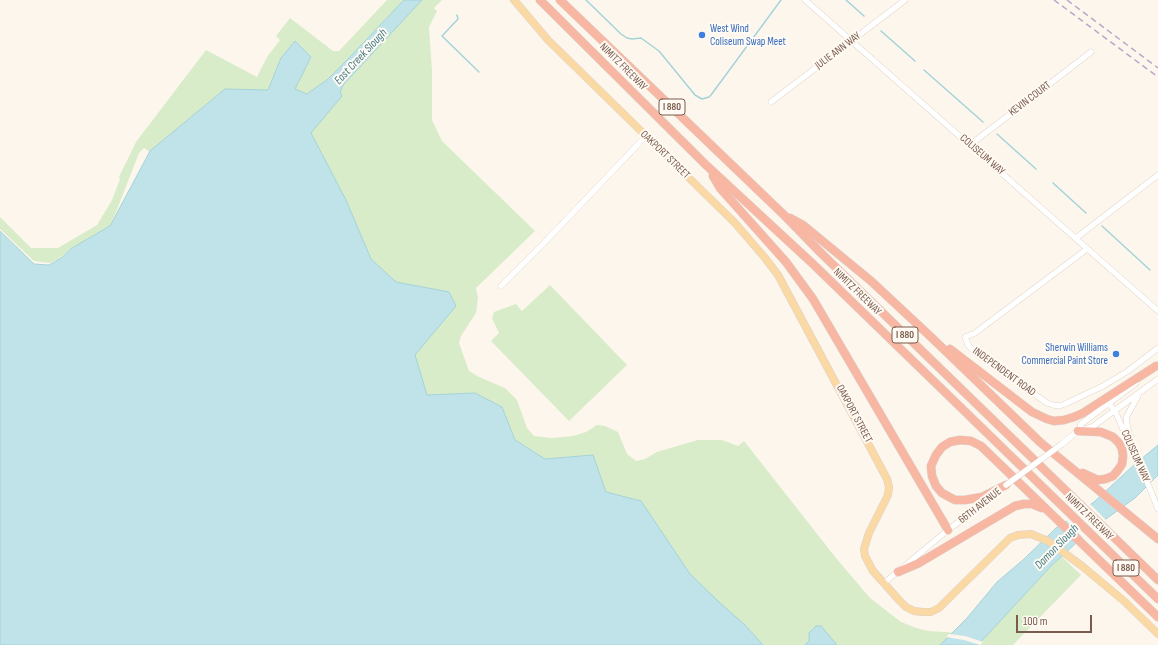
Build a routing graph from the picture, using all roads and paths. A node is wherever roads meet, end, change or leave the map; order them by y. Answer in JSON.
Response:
{"nodes":[{"id":1,"x":514,"y":0,"type":"edge"},
{"id":2,"x":540,"y":0,"type":"edge"},
{"id":3,"x":560,"y":0,"type":"edge"},
{"id":4,"x":805,"y":0,"type":"edge"},
{"id":5,"x":905,"y":0,"type":"edge"},
{"id":6,"x":852,"y":41,"type":"junction"},
{"id":7,"x":1091,"y":52,"type":"dead end"},
{"id":8,"x":771,"y":102,"type":"dead end"},
{"id":9,"x":646,"y":136,"type":"junction"},
{"id":10,"x":970,"y":145,"type":"junction"},
{"id":11,"x":706,"y":165,"type":"junction"},
{"id":12,"x":1158,"y":175,"type":"edge"},
{"id":13,"x":784,"y":215,"type":"junction"},
{"id":14,"x":1076,"y":238,"type":"junction"},
{"id":15,"x":1087,"y":249,"type":"junction"},
{"id":16,"x":501,"y":286,"type":"dead end"},
{"id":17,"x":1158,"y":311,"type":"edge"},
{"id":18,"x":932,"y":337,"type":"junction"},
{"id":19,"x":1158,"y":348,"type":"edge"},
{"id":20,"x":1157,"y":366,"type":"edge"},
{"id":21,"x":1158,"y":380,"type":"edge"},
{"id":22,"x":1140,"y":393,"type":"junction"},
{"id":23,"x":1109,"y":404,"type":"junction"},
{"id":24,"x":1116,"y":411,"type":"junction"},
{"id":25,"x":1078,"y":431,"type":"junction"},
{"id":26,"x":1131,"y":442,"type":"junction"},
{"id":27,"x":1065,"y":463,"type":"junction"},
{"id":28,"x":1006,"y":485,"type":"junction"},
{"id":29,"x":1158,"y":509,"type":"edge"},
{"id":30,"x":1056,"y":518,"type":"junction"},
{"id":31,"x":948,"y":530,"type":"junction"},
{"id":32,"x":1158,"y":539,"type":"edge"},
{"id":33,"x":898,"y":572,"type":"junction"},
{"id":34,"x":1158,"y":580,"type":"edge"},
{"id":35,"x":884,"y":583,"type":"junction"},
{"id":36,"x":1158,"y":599,"type":"edge"},
{"id":37,"x":1158,"y":617,"type":"edge"},
{"id":38,"x":1158,"y":634,"type":"edge"}],
"edges":[{"from":1,"to":9,"type":"main road","name":"OAKPORT STREET"},
{"from":2,"to":11,"type":"highway","name":"NIMITZ FREEWAY","number":"I 880"},
{"from":3,"to":13,"type":"highway","name":"NIMITZ FREEWAY","number":"I 880"},
{"from":4,"to":6,"type":"street","name":"COLISEUM WAY"},
{"from":5,"to":6,"type":"street","name":"JULIE ANN WAY"},
{"from":6,"to":8,"type":"street","name":"JULIE ANN WAY"},
{"from":6,"to":10,"type":"street","name":"COLISEUM WAY"},
{"from":7,"to":10,"type":"street","name":"KEVIN COURT"},
{"from":9,"to":16,"type":"street"},
{"from":9,"to":35,"type":"main road","name":"OAKPORT STREET"},
{"from":10,"to":14,"type":"street","name":"COLISEUM WAY"},
{"from":11,"to":31,"type":"highway"},
{"from":11,"to":36,"type":"highway","name":"NIMITZ FREEWAY","number":"I 880"},
{"from":12,"to":14,"type":"street"},
{"from":13,"to":18,"type":"highway"},
{"from":13,"to":34,"type":"highway","name":"NIMITZ FREEWAY","number":"I 880"},
{"from":14,"to":15,"type":"street","name":"COLISEUM WAY"},
{"from":15,"to":17,"type":"street","name":"COLISEUM WAY"},
{"from":15,"to":19,"type":"street","name":"INDEPENDENT ROAD"},
{"from":18,"to":20,"type":"highway"},
{"from":18,"to":27,"type":"highway"},
{"from":20,"to":23,"type":"street","name":"66TH AVENUE"},
{"from":21,"to":22,"type":"street","name":"66TH AVENUE"},
{"from":22,"to":24,"type":"street","name":"66TH AVENUE"},
{"from":22,"to":26,"type":"street"},
{"from":23,"to":24,"type":"street","name":"COLISEUM WAY"},
{"from":23,"to":25,"type":"street","name":"66TH AVENUE"},
{"from":24,"to":25,"type":"street","name":"66TH AVENUE"},
{"from":24,"to":26,"type":"street","name":"COLISEUM WAY"},
{"from":25,"to":27,"type":"highway"},
{"from":25,"to":28,"type":"street","name":"66TH AVENUE","bridge":true},
{"from":26,"to":29,"type":"street","name":"COLISEUM WAY"},
{"from":27,"to":32,"type":"highway"},
{"from":28,"to":30,"type":"highway"},
{"from":28,"to":31,"type":"street","name":"66TH AVENUE"},
{"from":30,"to":33,"type":"highway"},
{"from":30,"to":37,"type":"highway"},
{"from":31,"to":33,"type":"street","name":"66TH AVENUE"},
{"from":33,"to":35,"type":"street","name":"66TH AVENUE"},
{"from":35,"to":38,"type":"main road","name":"OAKPORT STREET"}]}
